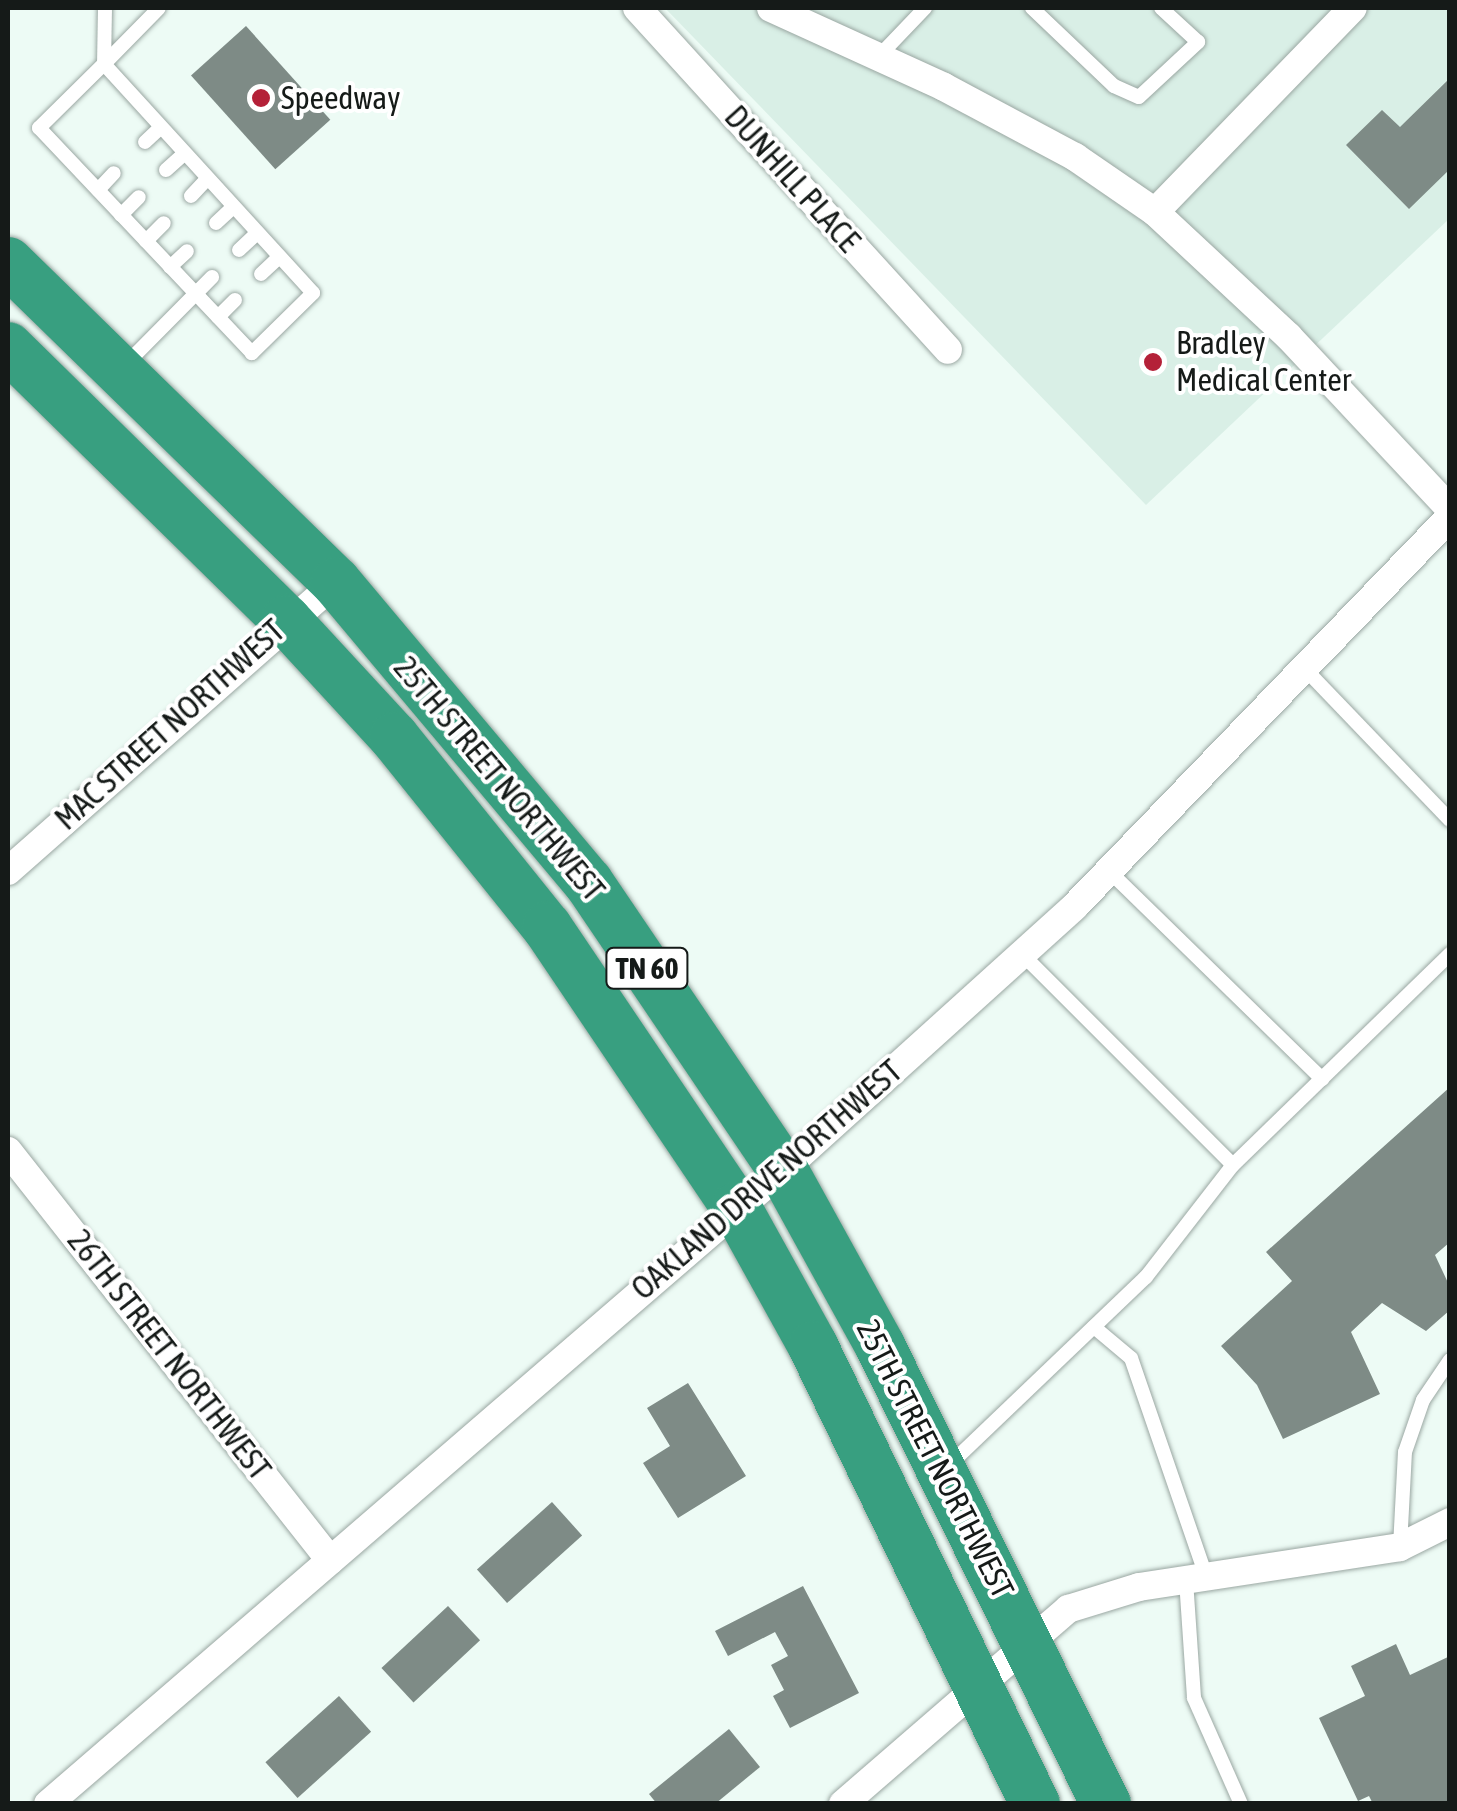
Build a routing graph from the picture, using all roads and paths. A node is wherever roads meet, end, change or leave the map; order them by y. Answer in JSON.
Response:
{"nodes":[{"id":1,"x":105,"y":8,"type":"edge"},
{"id":2,"x":160,"y":8,"type":"edge"},
{"id":3,"x":637,"y":8,"type":"edge"},
{"id":4,"x":771,"y":8,"type":"edge"},
{"id":5,"x":926,"y":8,"type":"edge"},
{"id":6,"x":1032,"y":8,"type":"edge"},
{"id":7,"x":1161,"y":8,"type":"edge"},
{"id":8,"x":1352,"y":8,"type":"edge"},
{"id":9,"x":880,"y":54,"type":"junction"},
{"id":10,"x":104,"y":64,"type":"junction"},
{"id":11,"x":160,"y":128,"type":"junction"},
{"id":12,"x":145,"y":142,"type":"dead end"},
{"id":13,"x":184,"y":154,"type":"junction"},
{"id":14,"x":166,"y":170,"type":"dead end"},
{"id":15,"x":114,"y":173,"type":"dead end"},
{"id":16,"x":207,"y":179,"type":"junction"},
{"id":17,"x":98,"y":190,"type":"junction"},
{"id":18,"x":191,"y":196,"type":"dead end"},
{"id":19,"x":139,"y":197,"type":"dead end"},
{"id":20,"x":233,"y":207,"type":"junction"},
{"id":21,"x":1154,"y":212,"type":"junction"},
{"id":22,"x":121,"y":214,"type":"junction"},
{"id":23,"x":216,"y":223,"type":"dead end"},
{"id":24,"x":164,"y":224,"type":"dead end"},
{"id":25,"x":257,"y":232,"type":"junction"},
{"id":26,"x":146,"y":241,"type":"junction"},
{"id":27,"x":239,"y":250,"type":"dead end"},
{"id":28,"x":187,"y":252,"type":"dead end"},
{"id":29,"x":280,"y":257,"type":"junction"},
{"id":30,"x":8,"y":262,"type":"edge"},
{"id":31,"x":170,"y":267,"type":"junction"},
{"id":32,"x":262,"y":274,"type":"dead end"},
{"id":33,"x":212,"y":277,"type":"dead end"},
{"id":34,"x":196,"y":293,"type":"junction"},
{"id":35,"x":234,"y":300,"type":"dead end"},
{"id":36,"x":218,"y":316,"type":"junction"},
{"id":37,"x":8,"y":348,"type":"edge"},
{"id":38,"x":948,"y":350,"type":"dead end"},
{"id":39,"x":120,"y":371,"type":"junction"},
{"id":40,"x":1450,"y":509,"type":"edge"},
{"id":41,"x":1450,"y":517,"type":"edge"},
{"id":42,"x":336,"y":582,"type":"junction"},
{"id":43,"x":286,"y":620,"type":"junction"},
{"id":44,"x":1304,"y":668,"type":"junction"},
{"id":45,"x":1450,"y":820,"type":"edge"},
{"id":46,"x":8,"y":871,"type":"edge"},
{"id":47,"x":1109,"y":871,"type":"junction"},
{"id":48,"x":1022,"y":954,"type":"junction"},
{"id":49,"x":1450,"y":954,"type":"edge"},
{"id":50,"x":1322,"y":1079,"type":"junction"},
{"id":51,"x":8,"y":1151,"type":"edge"},
{"id":52,"x":1232,"y":1165,"type":"junction"},
{"id":53,"x":783,"y":1170,"type":"junction"},
{"id":54,"x":736,"y":1207,"type":"junction"},
{"id":55,"x":1094,"y":1327,"type":"junction"},
{"id":56,"x":1450,"y":1360,"type":"edge"},
{"id":57,"x":942,"y":1472,"type":"junction"},
{"id":58,"x":1450,"y":1522,"type":"edge"},
{"id":59,"x":1400,"y":1547,"type":"junction"},
{"id":60,"x":330,"y":1560,"type":"junction"},
{"id":61,"x":1196,"y":1578,"type":"junction"},
{"id":62,"x":1027,"y":1644,"type":"junction"},
{"id":63,"x":978,"y":1684,"type":"junction"},
{"id":64,"x":48,"y":1804,"type":"edge"},
{"id":65,"x":843,"y":1804,"type":"edge"},
{"id":66,"x":1035,"y":1804,"type":"edge"},
{"id":67,"x":1106,"y":1804,"type":"edge"},
{"id":68,"x":1241,"y":1804,"type":"edge"}],
"edges":[{"from":1,"to":10,"type":"lane"},
{"from":2,"to":10,"type":"lane"},
{"from":3,"to":38,"type":"street","name":"DUNHILL PLACE"},
{"from":4,"to":9,"type":"street"},
{"from":5,"to":9,"type":"lane"},
{"from":6,"to":7,"type":"lane"},
{"from":8,"to":21,"type":"street"},
{"from":9,"to":21,"type":"street"},
{"from":10,"to":11,"type":"lane"},
{"from":10,"to":17,"type":"lane"},
{"from":11,"to":12,"type":"lane"},
{"from":11,"to":13,"type":"lane"},
{"from":13,"to":14,"type":"lane"},
{"from":13,"to":16,"type":"lane"},
{"from":15,"to":17,"type":"lane"},
{"from":16,"to":18,"type":"lane"},
{"from":16,"to":20,"type":"lane"},
{"from":17,"to":22,"type":"lane"},
{"from":19,"to":22,"type":"lane"},
{"from":20,"to":23,"type":"lane"},
{"from":20,"to":25,"type":"lane"},
{"from":21,"to":40,"type":"street"},
{"from":22,"to":26,"type":"lane"},
{"from":24,"to":26,"type":"lane"},
{"from":25,"to":27,"type":"lane"},
{"from":25,"to":29,"type":"lane"},
{"from":26,"to":31,"type":"lane"},
{"from":28,"to":31,"type":"lane"},
{"from":29,"to":32,"type":"lane"},
{"from":29,"to":36,"type":"lane"},
{"from":30,"to":39,"type":"highway","name":"25TH STREET NORTHWEST","number":"TN 60"},
{"from":31,"to":34,"type":"lane"},
{"from":33,"to":34,"type":"lane"},
{"from":34,"to":36,"type":"lane"},
{"from":34,"to":39,"type":"lane"},
{"from":35,"to":36,"type":"lane"},
{"from":37,"to":43,"type":"highway","name":"25TH STREET NORTHWEST","number":"TN 60"},
{"from":39,"to":42,"type":"highway","name":"25TH STREET NORTHWEST","number":"TN 60"},
{"from":41,"to":44,"type":"street","name":"OAKLAND DRIVE NORTHWEST"},
{"from":42,"to":43,"type":"street","name":"MAC STREET NORTHWEST"},
{"from":42,"to":53,"type":"highway","name":"25TH STREET NORTHWEST","number":"TN 60"},
{"from":43,"to":46,"type":"street","name":"MAC STREET NORTHWEST"},
{"from":43,"to":54,"type":"highway","name":"25TH STREET NORTHWEST","number":"TN 60"},
{"from":44,"to":45,"type":"lane"},
{"from":44,"to":47,"type":"street","name":"OAKLAND DRIVE NORTHWEST"},
{"from":47,"to":48,"type":"street","name":"OAKLAND DRIVE NORTHWEST"},
{"from":47,"to":50,"type":"lane"},
{"from":48,"to":52,"type":"lane"},
{"from":48,"to":53,"type":"street","name":"OAKLAND DRIVE NORTHWEST"},
{"from":49,"to":50,"type":"lane"},
{"from":50,"to":52,"type":"lane"},
{"from":51,"to":60,"type":"street","name":"26TH STREET NORTHWEST"},
{"from":52,"to":55,"type":"lane"},
{"from":53,"to":54,"type":"street","name":"OAKLAND DRIVE NORTHWEST"},
{"from":53,"to":57,"type":"highway","name":"25TH STREET NORTHWEST","number":"TN 60"},
{"from":54,"to":60,"type":"street","name":"OAKLAND DRIVE NORTHWEST"},
{"from":54,"to":63,"type":"highway","name":"25TH STREET NORTHWEST","number":"TN 60"},
{"from":55,"to":57,"type":"lane"},
{"from":55,"to":61,"type":"lane"},
{"from":56,"to":59,"type":"lane"},
{"from":57,"to":62,"type":"highway","name":"25TH STREET NORTHWEST","number":"TN 60"},
{"from":58,"to":59,"type":"street"},
{"from":59,"to":61,"type":"street"},
{"from":60,"to":64,"type":"street","name":"OAKLAND DRIVE NORTHWEST"},
{"from":61,"to":62,"type":"street"},
{"from":61,"to":68,"type":"lane"},
{"from":62,"to":63,"type":"street"},
{"from":62,"to":67,"type":"highway","name":"25TH STREET NORTHWEST","number":"TN 60"},
{"from":63,"to":65,"type":"street"},
{"from":63,"to":66,"type":"highway","name":"25TH STREET NORTHWEST","number":"TN 60"}]}
